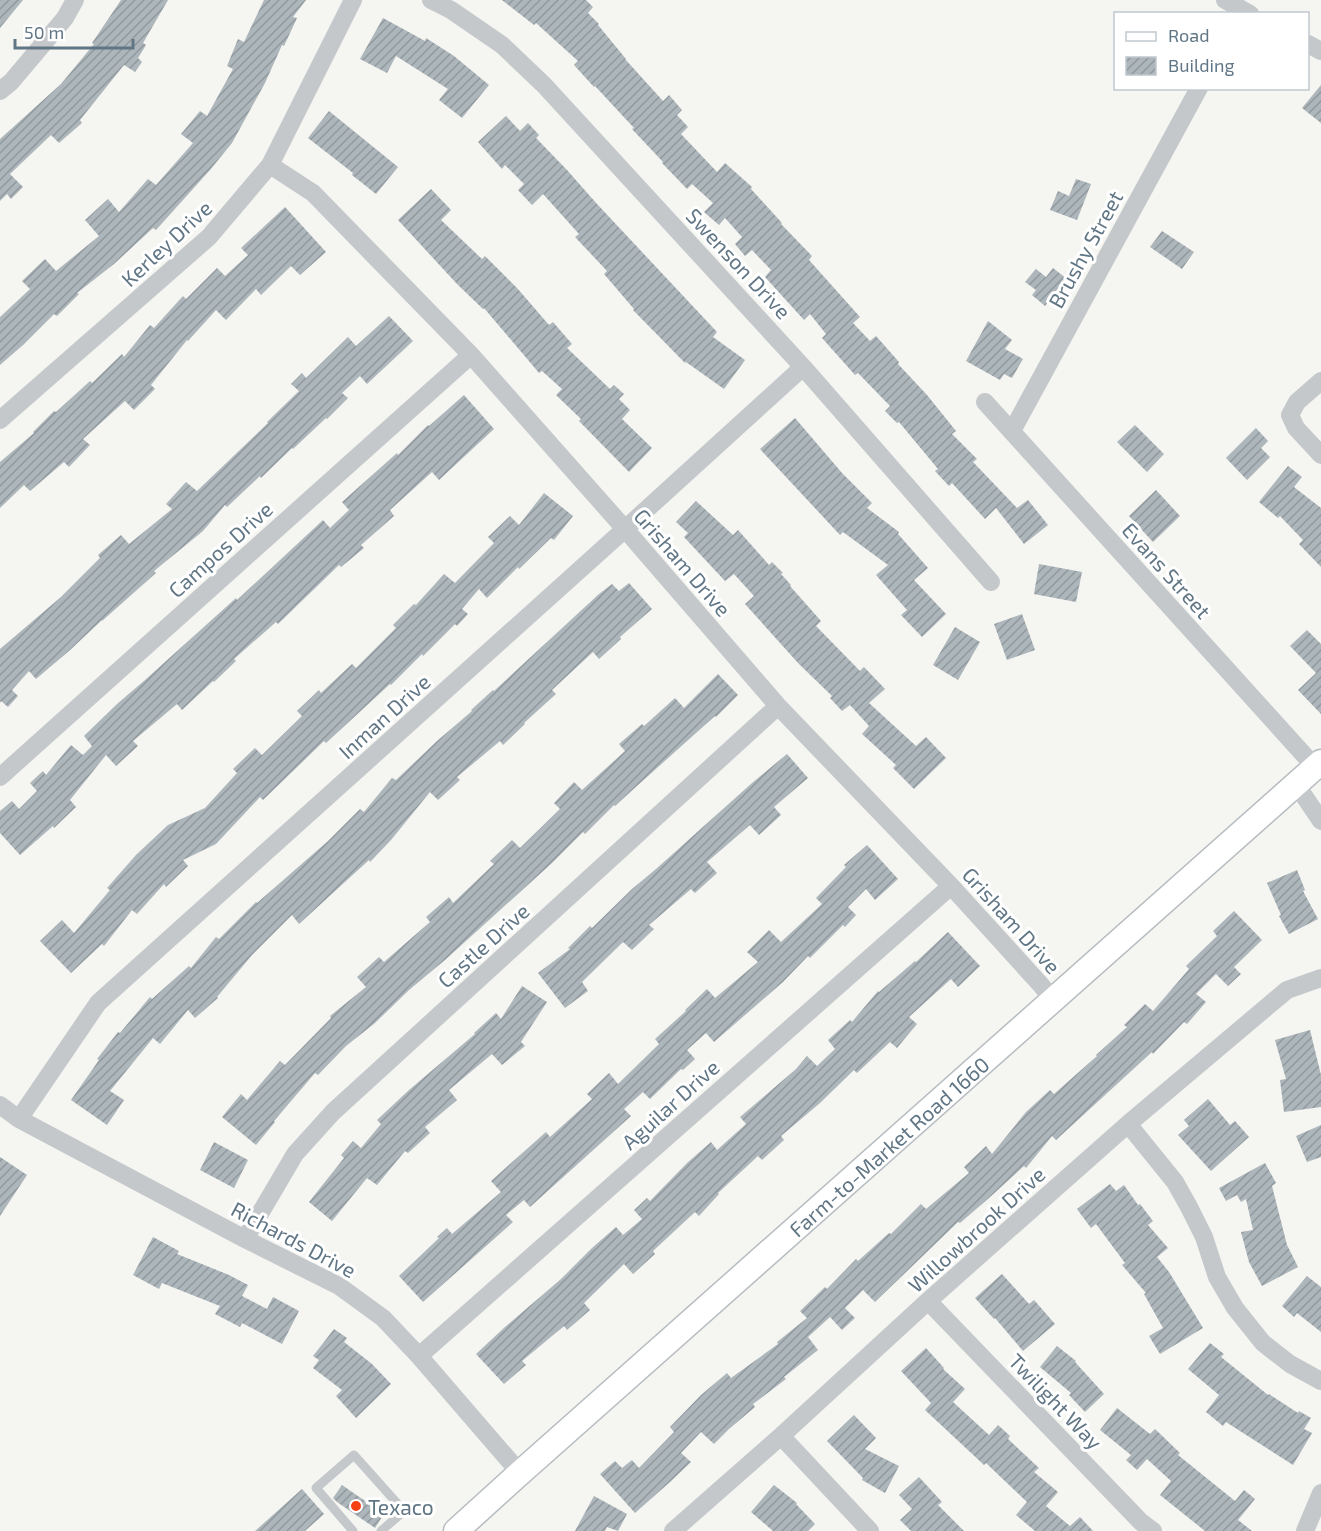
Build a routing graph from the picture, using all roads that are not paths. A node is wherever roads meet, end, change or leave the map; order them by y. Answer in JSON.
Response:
{"nodes":[{"id":1,"x":75,"y":0,"type":"edge"},
{"id":2,"x":353,"y":0,"type":"edge"},
{"id":3,"x":431,"y":0,"type":"edge"},
{"id":4,"x":1225,"y":0,"type":"edge"},
{"id":5,"x":1244,"y":12,"type":"edge"},
{"id":6,"x":1198,"y":90,"type":"edge"},
{"id":7,"x":0,"y":91,"type":"edge"},
{"id":8,"x":270,"y":165,"type":"junction"},
{"id":9,"x":471,"y":355,"type":"junction"},
{"id":10,"x":803,"y":367,"type":"junction"},
{"id":11,"x":1321,"y":381,"type":"edge"},
{"id":12,"x":985,"y":402,"type":"dead end"},
{"id":13,"x":0,"y":420,"type":"edge"},
{"id":14,"x":1012,"y":431,"type":"junction"},
{"id":15,"x":1321,"y":455,"type":"edge"},
{"id":16,"x":625,"y":529,"type":"junction"},
{"id":17,"x":991,"y":582,"type":"dead end"},
{"id":18,"x":778,"y":706,"type":"junction"},
{"id":19,"x":1318,"y":765,"type":"edge"},
{"id":20,"x":0,"y":777,"type":"edge"},
{"id":21,"x":1296,"y":784,"type":"junction"},
{"id":22,"x":1321,"y":821,"type":"edge"},
{"id":23,"x":951,"y":886,"type":"junction"},
{"id":24,"x":1321,"y":978,"type":"edge"},
{"id":25,"x":1053,"y":1000,"type":"junction"},
{"id":26,"x":0,"y":1105,"type":"edge"},
{"id":27,"x":19,"y":1119,"type":"junction"},
{"id":28,"x":1128,"y":1124,"type":"junction"},
{"id":29,"x":245,"y":1239,"type":"junction"},
{"id":30,"x":928,"y":1301,"type":"junction"},
{"id":31,"x":420,"y":1356,"type":"junction"},
{"id":32,"x":1321,"y":1381,"type":"edge"},
{"id":33,"x":781,"y":1436,"type":"junction"},
{"id":34,"x":520,"y":1473,"type":"junction"},
{"id":35,"x":1321,"y":1493,"type":"edge"},
{"id":36,"x":353,"y":1531,"type":"edge"},
{"id":37,"x":381,"y":1531,"type":"edge"},
{"id":38,"x":456,"y":1531,"type":"edge"},
{"id":39,"x":673,"y":1531,"type":"edge"},
{"id":40,"x":870,"y":1531,"type":"edge"},
{"id":41,"x":1153,"y":1531,"type":"edge"},
{"id":42,"x":1305,"y":1531,"type":"edge"}],
"edges":[{"from":1,"to":7,"type":"street"},
{"from":2,"to":8,"type":"street","name":"Kerley Drive"},
{"from":3,"to":10,"type":"street","name":"Swenson Drive"},
{"from":4,"to":5,"type":"street"},
{"from":6,"to":14,"type":"street","name":"Brushy Street"},
{"from":8,"to":9,"type":"street","name":"Grisham Drive"},
{"from":8,"to":13,"type":"street","name":"Kerley Drive"},
{"from":9,"to":16,"type":"street","name":"Grisham Drive"},
{"from":9,"to":20,"type":"street","name":"Campos Drive"},
{"from":10,"to":16,"type":"street","name":"Inman Drive"},
{"from":10,"to":17,"type":"street","name":"Swenson Drive"},
{"from":11,"to":15,"type":"street"},
{"from":12,"to":14,"type":"street","name":"Evans Street"},
{"from":14,"to":19,"type":"street","name":"Evans Street"},
{"from":16,"to":18,"type":"street","name":"Grisham Drive"},
{"from":16,"to":27,"type":"street","name":"Inman Drive"},
{"from":18,"to":23,"type":"street","name":"Grisham Drive"},
{"from":18,"to":29,"type":"street","name":"Castle Drive"},
{"from":19,"to":21,"type":"main road","name":"Farm-to-Market Road 1660"},
{"from":21,"to":22,"type":"street"},
{"from":21,"to":25,"type":"main road","name":"Farm-to-Market Road 1660"},
{"from":23,"to":25,"type":"street","name":"Grisham Drive"},
{"from":23,"to":31,"type":"street","name":"Aguilar Drive"},
{"from":24,"to":28,"type":"street","name":"Willowbrook Drive"},
{"from":25,"to":34,"type":"main road","name":"Farm-to-Market Road 1660"},
{"from":26,"to":27,"type":"street","name":"Richards Drive"},
{"from":27,"to":29,"type":"street","name":"Richards Drive"},
{"from":28,"to":30,"type":"street","name":"Willowbrook Drive"},
{"from":28,"to":32,"type":"street"},
{"from":29,"to":31,"type":"street","name":"Richards Drive"},
{"from":30,"to":33,"type":"street","name":"Willowbrook Drive"},
{"from":30,"to":41,"type":"street","name":"Twilight Way"},
{"from":31,"to":34,"type":"street","name":"Richards Drive"},
{"from":33,"to":39,"type":"street","name":"Willowbrook Drive"},
{"from":33,"to":40,"type":"street"},
{"from":34,"to":38,"type":"main road","name":"Farm-to-Market Road 1660"},
{"from":35,"to":42,"type":"street"},
{"from":36,"to":37,"type":"lane"}]}
